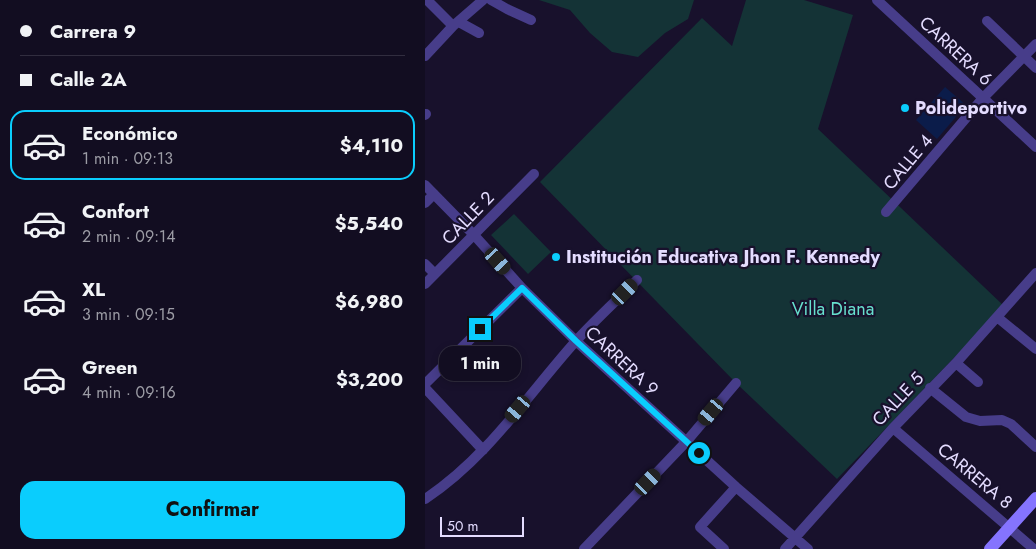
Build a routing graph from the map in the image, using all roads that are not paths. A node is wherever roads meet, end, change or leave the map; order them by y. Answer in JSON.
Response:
{"nodes":[{"id":1,"x":427,"y":0,"type":"edge"},
{"id":2,"x":483,"y":0,"type":"edge"},
{"id":3,"x":491,"y":0,"type":"edge"},
{"id":4,"x":877,"y":0,"type":"edge"},
{"id":5,"x":531,"y":20,"type":"dead end"},
{"id":6,"x":987,"y":21,"type":"dead end"},
{"id":7,"x":456,"y":24,"type":"junction"},
{"id":8,"x":479,"y":33,"type":"dead end"},
{"id":9,"x":1036,"y":44,"type":"edge"},
{"id":10,"x":425,"y":56,"type":"edge"},
{"id":11,"x":1025,"y":57,"type":"junction"},
{"id":12,"x":1036,"y":68,"type":"edge"},
{"id":13,"x":983,"y":98,"type":"junction"},
{"id":14,"x":1036,"y":147,"type":"edge"},
{"id":15,"x":534,"y":174,"type":"dead end"},
{"id":16,"x":425,"y":185,"type":"edge"},
{"id":17,"x":434,"y":194,"type":"junction"},
{"id":18,"x":425,"y":202,"type":"edge"},
{"id":19,"x":887,"y":212,"type":"dead end"},
{"id":20,"x":474,"y":235,"type":"junction"},
{"id":21,"x":425,"y":264,"type":"edge"},
{"id":22,"x":1036,"y":273,"type":"edge"},
{"id":23,"x":435,"y":274,"type":"junction"},
{"id":24,"x":637,"y":280,"type":"dead end"},
{"id":25,"x":425,"y":284,"type":"edge"},
{"id":26,"x":522,"y":288,"type":"junction"},
{"id":27,"x":997,"y":318,"type":"junction"},
{"id":28,"x":576,"y":341,"type":"junction"},
{"id":29,"x":1036,"y":349,"type":"edge"},
{"id":30,"x":956,"y":362,"type":"junction"},
{"id":31,"x":978,"y":382,"type":"dead end"},
{"id":32,"x":736,"y":383,"type":"dead end"},
{"id":33,"x":425,"y":384,"type":"edge"},
{"id":34,"x":425,"y":388,"type":"edge"},
{"id":35,"x":930,"y":388,"type":"junction"},
{"id":36,"x":893,"y":428,"type":"junction"},
{"id":37,"x":686,"y":442,"type":"junction"},
{"id":38,"x":1036,"y":447,"type":"edge"},
{"id":39,"x":483,"y":450,"type":"junction"},
{"id":40,"x":736,"y":487,"type":"junction"},
{"id":41,"x":1036,"y":498,"type":"edge"},
{"id":42,"x":425,"y":499,"type":"edge"},
{"id":43,"x":1009,"y":526,"type":"junction"},
{"id":44,"x":796,"y":538,"type":"junction"},
{"id":45,"x":584,"y":549,"type":"edge"},
{"id":46,"x":724,"y":549,"type":"edge"},
{"id":47,"x":785,"y":549,"type":"edge"},
{"id":48,"x":808,"y":549,"type":"edge"},
{"id":49,"x":990,"y":549,"type":"edge"},
{"id":50,"x":1035,"y":549,"type":"edge"}],
"edges":[{"from":1,"to":7,"type":"street"},
{"from":2,"to":7,"type":"street"},
{"from":3,"to":5,"type":"street"},
{"from":4,"to":13,"type":"street","name":"CARRERA 6"},
{"from":6,"to":11,"type":"street"},
{"from":7,"to":8,"type":"street"},
{"from":7,"to":10,"type":"street"},
{"from":9,"to":11,"type":"street","name":"CALLE 4"},
{"from":11,"to":12,"type":"street"},
{"from":11,"to":13,"type":"street","name":"CALLE 4"},
{"from":13,"to":14,"type":"street","name":"CARRERA 6"},
{"from":13,"to":19,"type":"street","name":"CALLE 4"},
{"from":15,"to":20,"type":"street","name":"CALLE 2"},
{"from":16,"to":17,"type":"street","name":"CARRERA 9"},
{"from":17,"to":18,"type":"street"},
{"from":17,"to":20,"type":"street","name":"CARRERA 9"},
{"from":20,"to":23,"type":"street","name":"CALLE 2"},
{"from":20,"to":26,"type":"street","name":"CARRERA 9"},
{"from":21,"to":23,"type":"street"},
{"from":22,"to":27,"type":"street","name":"CALLE 5"},
{"from":23,"to":25,"type":"street","name":"CALLE 2"},
{"from":24,"to":28,"type":"street"},
{"from":26,"to":28,"type":"street","name":"CARRERA 9"},
{"from":26,"to":33,"type":"street"},
{"from":27,"to":29,"type":"street"},
{"from":27,"to":30,"type":"street","name":"CALLE 5"},
{"from":28,"to":37,"type":"street","name":"CARRERA 9"},
{"from":28,"to":39,"type":"street"},
{"from":30,"to":31,"type":"street"},
{"from":30,"to":35,"type":"street","name":"CALLE 5"},
{"from":32,"to":37,"type":"street"},
{"from":34,"to":39,"type":"street"},
{"from":35,"to":36,"type":"street","name":"CALLE 5"},
{"from":35,"to":38,"type":"street"},
{"from":36,"to":43,"type":"street","name":"CARRERA 8"},
{"from":36,"to":44,"type":"street","name":"CALLE 5"},
{"from":37,"to":40,"type":"street","name":"CARRERA 9"},
{"from":37,"to":45,"type":"street"},
{"from":39,"to":42,"type":"street"},
{"from":40,"to":44,"type":"street","name":"CARRERA 9"},
{"from":40,"to":46,"type":"street"},
{"from":41,"to":43,"type":"main road"},
{"from":43,"to":49,"type":"main road"},
{"from":43,"to":50,"type":"street","name":"CARRERA 8"},
{"from":44,"to":47,"type":"street","name":"CALLE 5"},
{"from":44,"to":48,"type":"street","name":"CARRERA 9"}]}
